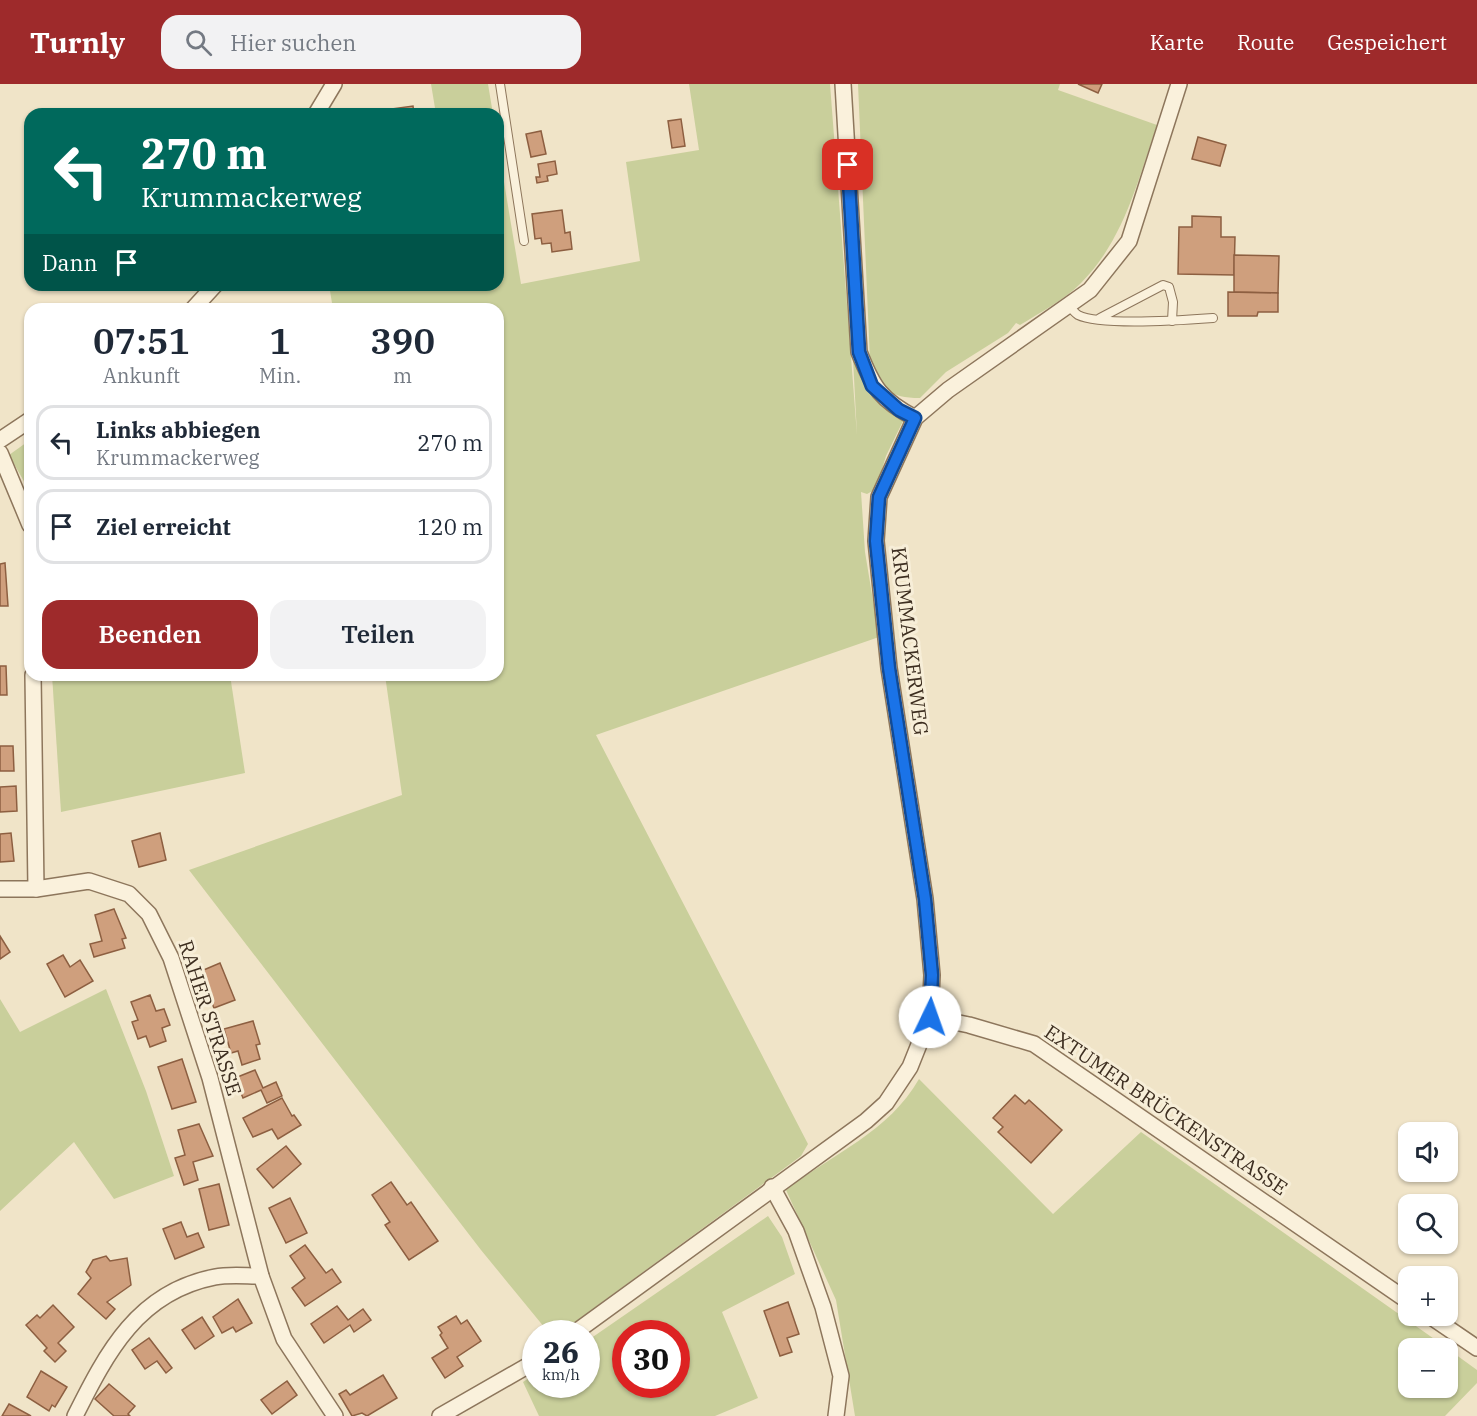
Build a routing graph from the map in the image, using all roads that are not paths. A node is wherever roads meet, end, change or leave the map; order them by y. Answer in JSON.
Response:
{"nodes":[{"id":1,"x":334,"y":84,"type":"edge"},
{"id":2,"x":500,"y":84,"type":"edge"},
{"id":3,"x":843,"y":84,"type":"edge"},
{"id":4,"x":1179,"y":84,"type":"edge"},
{"id":5,"x":320,"y":108,"type":"edge"},
{"id":6,"x":504,"y":108,"type":"edge"},
{"id":7,"x":504,"y":110,"type":"edge"},
{"id":8,"x":524,"y":241,"type":"dead end"},
{"id":9,"x":210,"y":291,"type":"edge"},
{"id":10,"x":198,"y":303,"type":"edge"},
{"id":11,"x":1069,"y":305,"type":"junction"},
{"id":12,"x":1213,"y":318,"type":"dead end"},
{"id":13,"x":1100,"y":319,"type":"junction"},
{"id":14,"x":1172,"y":321,"type":"junction"},
{"id":15,"x":915,"y":418,"type":"junction"},
{"id":16,"x":24,"y":424,"type":"edge"},
{"id":17,"x":0,"y":440,"type":"edge"},
{"id":18,"x":0,"y":453,"type":"edge"},
{"id":19,"x":24,"y":511,"type":"edge"},
{"id":20,"x":33,"y":681,"type":"edge"},
{"id":21,"x":0,"y":889,"type":"edge"},
{"id":22,"x":36,"y":889,"type":"junction"},
{"id":23,"x":930,"y":1017,"type":"junction"},
{"id":24,"x":772,"y":1188,"type":"junction"},
{"id":25,"x":261,"y":1276,"type":"junction"},
{"id":26,"x":1398,"y":1294,"type":"edge"},
{"id":27,"x":592,"y":1320,"type":"edge"},
{"id":28,"x":1445,"y":1326,"type":"edge"},
{"id":29,"x":1477,"y":1348,"type":"edge"},
{"id":30,"x":522,"y":1369,"type":"edge"},
{"id":31,"x":75,"y":1416,"type":"edge"},
{"id":32,"x":335,"y":1416,"type":"edge"},
{"id":33,"x":440,"y":1416,"type":"edge"},
{"id":34,"x":836,"y":1416,"type":"edge"}],
"edges":[{"from":1,"to":5,"type":"street"},
{"from":2,"to":6,"type":"lane"},
{"from":3,"to":15,"type":"street"},
{"from":4,"to":11,"type":"street"},
{"from":7,"to":8,"type":"lane"},
{"from":9,"to":10,"type":"street"},
{"from":11,"to":13,"type":"lane"},
{"from":11,"to":15,"type":"street"},
{"from":12,"to":14,"type":"lane"},
{"from":13,"to":14,"type":"lane"},
{"from":13,"to":14,"type":"lane"},
{"from":15,"to":23,"type":"street","name":"KRUMMACKERWEG"},
{"from":16,"to":17,"type":"street"},
{"from":18,"to":19,"type":"street"},
{"from":20,"to":22,"type":"street"},
{"from":21,"to":22,"type":"street","name":"RAHER STRASSE"},
{"from":22,"to":25,"type":"street","name":"RAHER STRASSE"},
{"from":23,"to":24,"type":"street"},
{"from":23,"to":26,"type":"street","name":"EXTUMER BRÜCKENSTRASSE"},
{"from":24,"to":27,"type":"street"},
{"from":24,"to":34,"type":"street"},
{"from":25,"to":31,"type":"street"},
{"from":25,"to":32,"type":"street","name":"RAHER STRASSE"},
{"from":28,"to":29,"type":"street"},
{"from":30,"to":33,"type":"street"}]}
